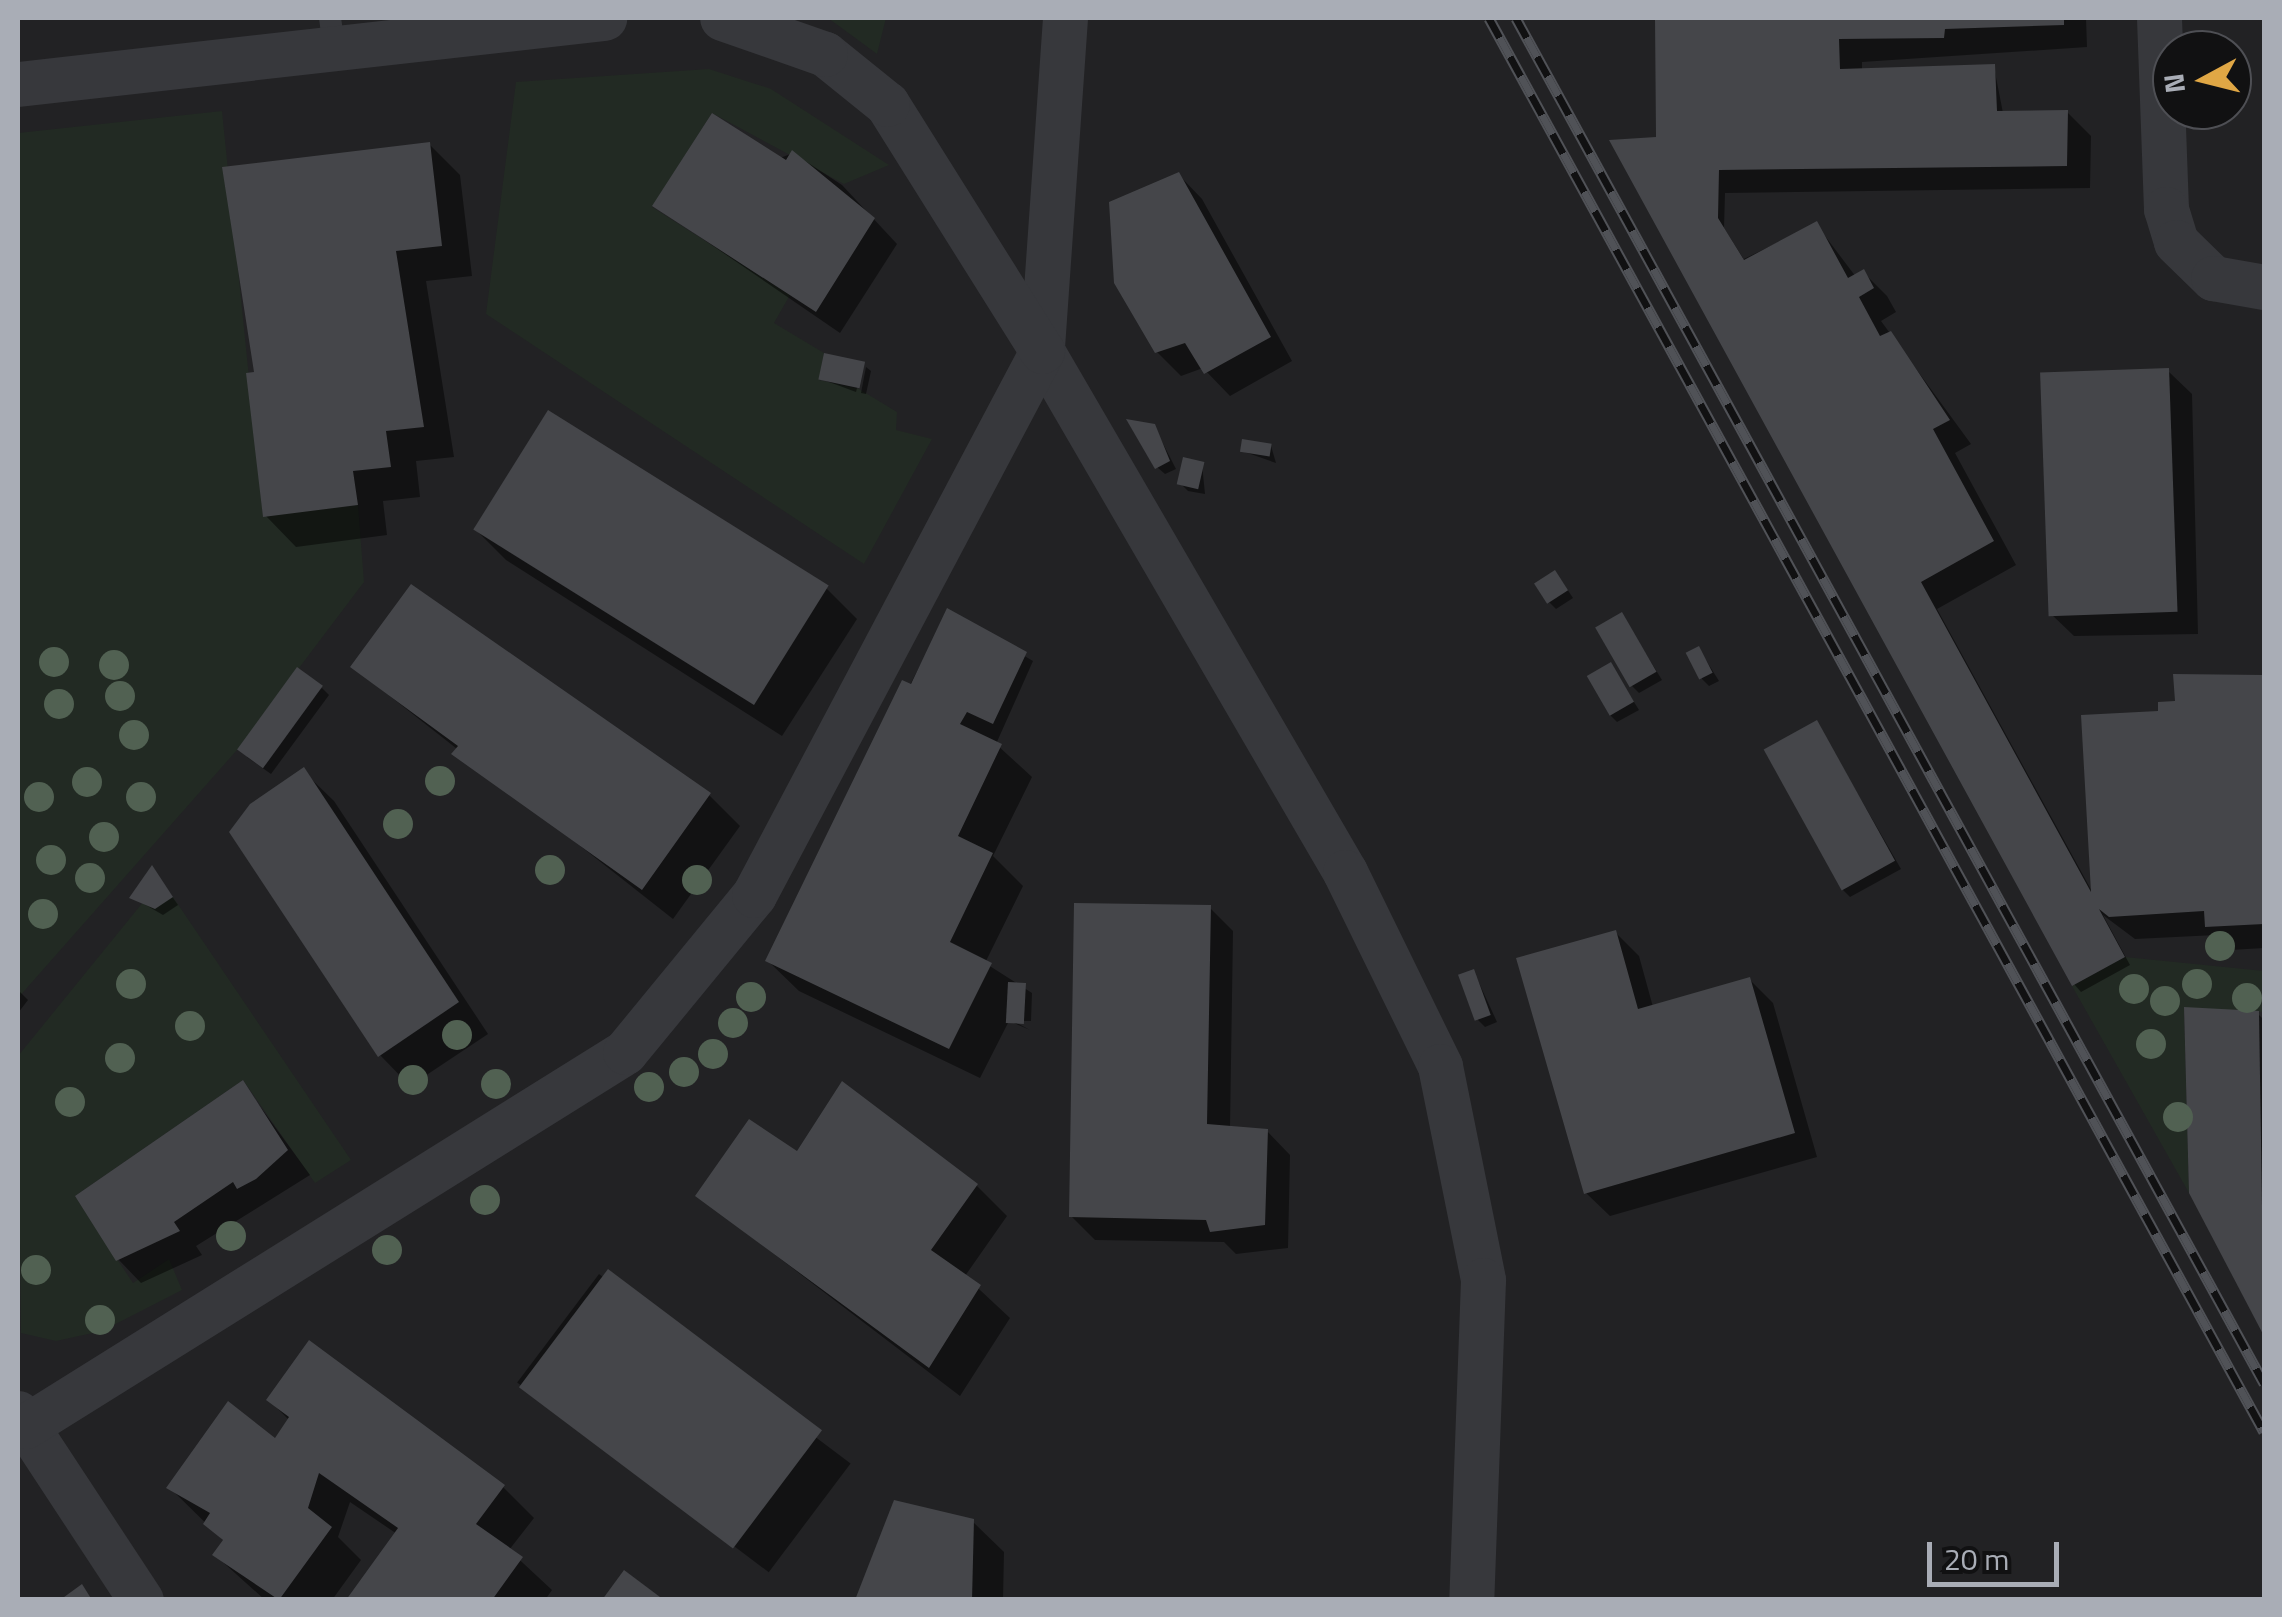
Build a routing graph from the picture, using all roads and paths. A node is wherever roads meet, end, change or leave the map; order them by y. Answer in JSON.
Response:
{"nodes":[{"id":1,"x":604,"y":18,"type":"edge"},
{"id":2,"x":722,"y":18,"type":"edge"},
{"id":3,"x":1065,"y":18,"type":"edge"},
{"id":4,"x":2159,"y":18,"type":"edge"},
{"id":5,"x":332,"y":31,"type":"edge"},
{"id":6,"x":18,"y":84,"type":"edge"},
{"id":7,"x":2264,"y":287,"type":"edge"},
{"id":8,"x":1042,"y":351,"type":"junction"},
{"id":9,"x":22,"y":1420,"type":"edge"},
{"id":10,"x":140,"y":1600,"type":"edge"},
{"id":11,"x":1471,"y":1600,"type":"edge"}],
"edges":[{"from":1,"to":5,"type":"street"},
{"from":2,"to":8,"type":"street"},
{"from":3,"to":8,"type":"street"},
{"from":4,"to":7,"type":"street"},
{"from":5,"to":6,"type":"street"},
{"from":8,"to":9,"type":"street"},
{"from":8,"to":11,"type":"street"},
{"from":9,"to":10,"type":"street"}]}
